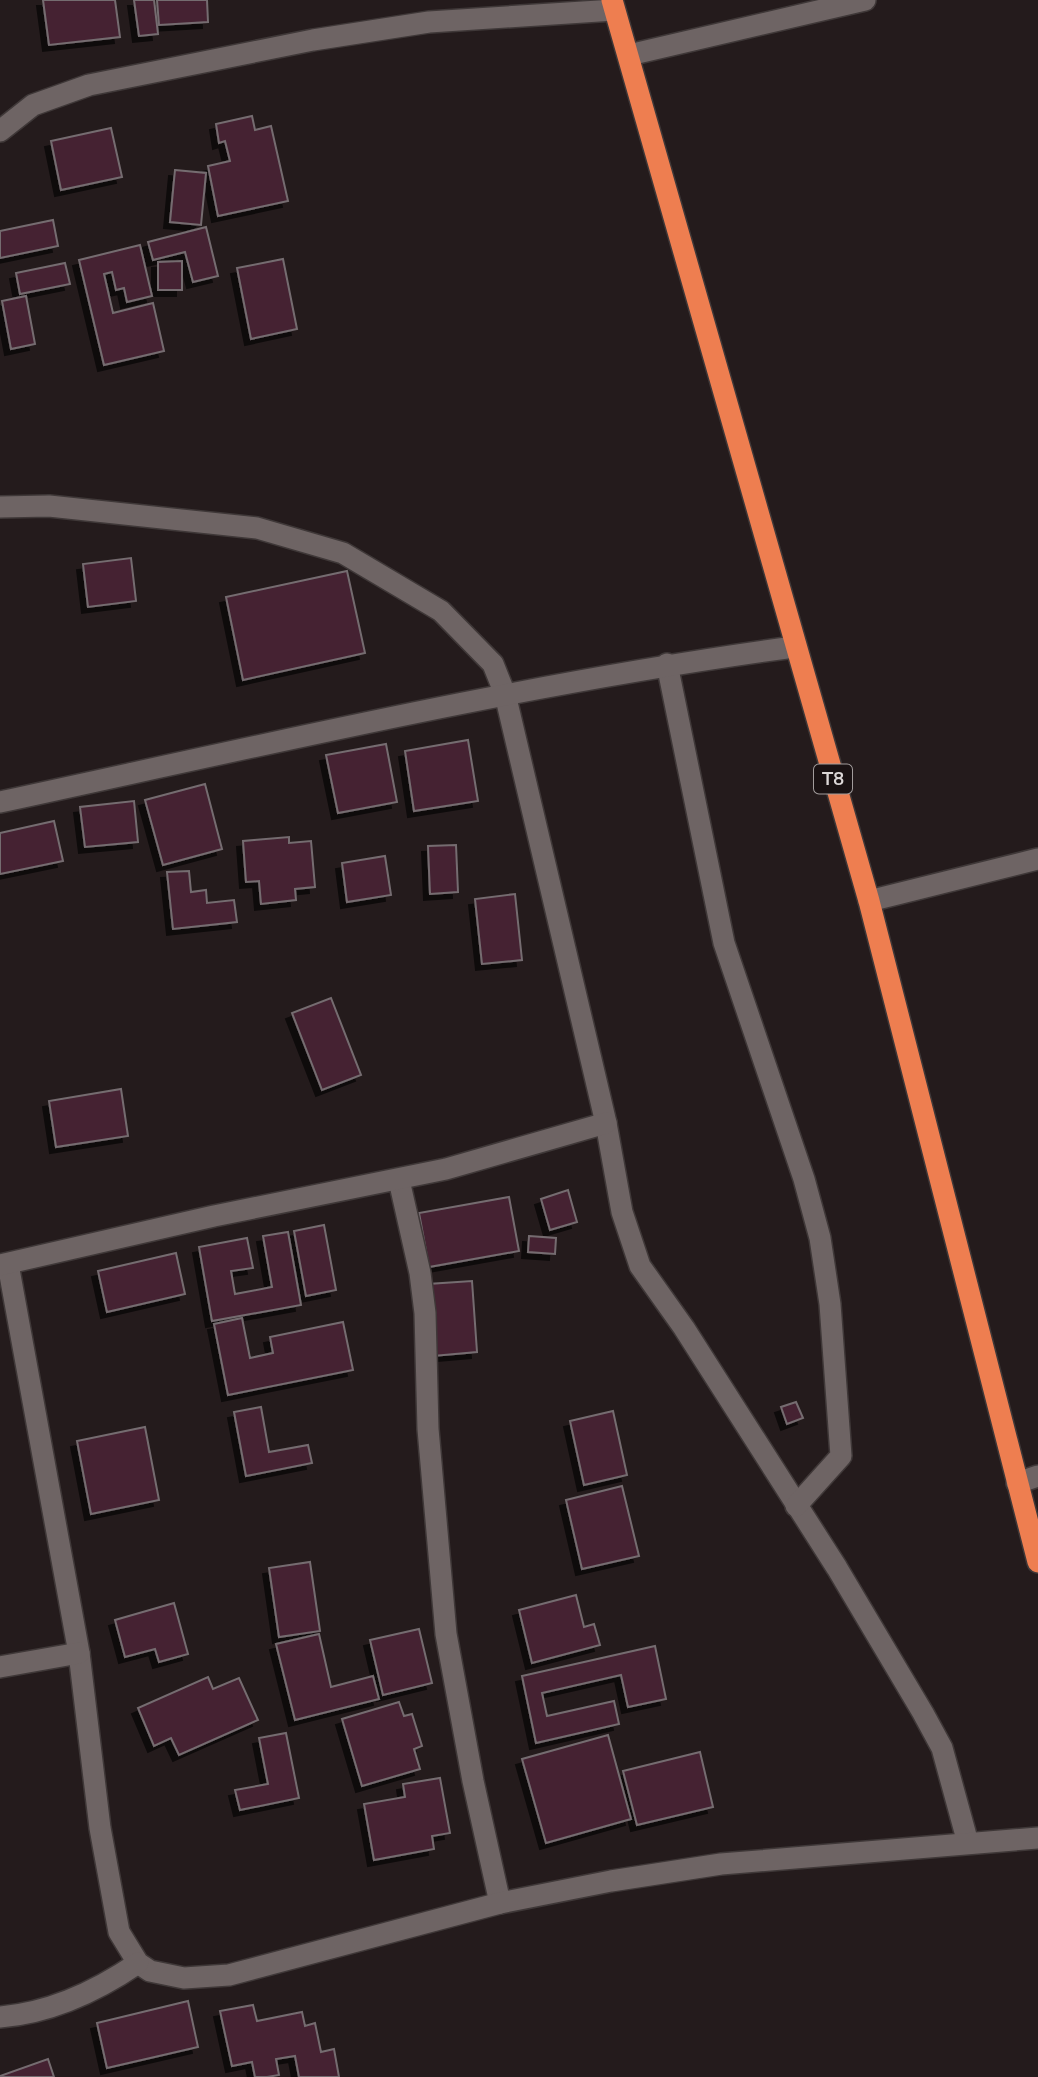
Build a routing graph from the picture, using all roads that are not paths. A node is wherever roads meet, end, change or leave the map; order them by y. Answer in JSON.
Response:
{"nodes":[{"id":1,"x":864,"y":0,"type":"edge"},
{"id":2,"x":613,"y":5,"type":"edge"},
{"id":3,"x":629,"y":55,"type":"junction"},
{"id":4,"x":0,"y":131,"type":"edge"},
{"id":5,"x":0,"y":506,"type":"edge"},
{"id":6,"x":794,"y":647,"type":"junction"},
{"id":7,"x":667,"y":664,"type":"junction"},
{"id":8,"x":505,"y":694,"type":"junction"},
{"id":9,"x":0,"y":802,"type":"edge"},
{"id":10,"x":1038,"y":859,"type":"edge"},
{"id":11,"x":869,"y":901,"type":"junction"},
{"id":12,"x":606,"y":1123,"type":"junction"},
{"id":13,"x":399,"y":1180,"type":"junction"},
{"id":14,"x":4,"y":1265,"type":"edge"},
{"id":15,"x":1028,"y":1480,"type":"edge"},
{"id":16,"x":796,"y":1506,"type":"junction"},
{"id":17,"x":1038,"y":1562,"type":"edge"},
{"id":18,"x":79,"y":1653,"type":"junction"},
{"id":19,"x":0,"y":1667,"type":"edge"},
{"id":20,"x":1038,"y":1838,"type":"edge"},
{"id":21,"x":968,"y":1843,"type":"junction"},
{"id":22,"x":500,"y":1903,"type":"junction"},
{"id":23,"x":138,"y":1963,"type":"junction"},
{"id":24,"x":0,"y":2017,"type":"edge"}],
"edges":[{"from":1,"to":3,"type":"street"},
{"from":2,"to":3,"type":"highway","number":"T8"},
{"from":2,"to":4,"type":"street"},
{"from":3,"to":6,"type":"highway","number":"T8"},
{"from":5,"to":8,"type":"street"},
{"from":6,"to":7,"type":"street"},
{"from":6,"to":11,"type":"highway","number":"T8"},
{"from":7,"to":8,"type":"street"},
{"from":7,"to":16,"type":"street"},
{"from":8,"to":9,"type":"street"},
{"from":8,"to":12,"type":"street"},
{"from":10,"to":11,"type":"street"},
{"from":11,"to":15,"type":"highway","number":"T8"},
{"from":12,"to":13,"type":"street"},
{"from":12,"to":16,"type":"street"},
{"from":13,"to":14,"type":"street"},
{"from":13,"to":22,"type":"street"},
{"from":14,"to":18,"type":"street"},
{"from":15,"to":17,"type":"highway","number":"T8"},
{"from":16,"to":21,"type":"street"},
{"from":18,"to":19,"type":"street"},
{"from":18,"to":23,"type":"street"},
{"from":20,"to":21,"type":"street"},
{"from":21,"to":22,"type":"street"},
{"from":22,"to":23,"type":"street"},
{"from":23,"to":24,"type":"street"}]}
